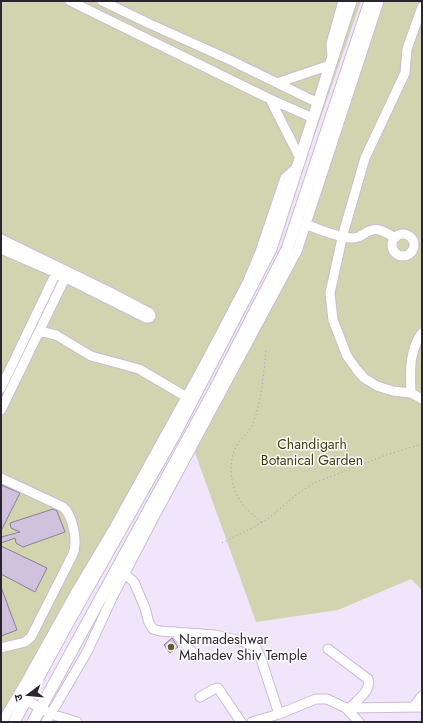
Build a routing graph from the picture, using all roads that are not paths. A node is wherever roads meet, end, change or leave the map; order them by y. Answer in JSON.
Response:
{"nodes":[{"id":1,"x":70,"y":1,"type":"edge"},
{"id":2,"x":102,"y":1,"type":"edge"},
{"id":3,"x":343,"y":1,"type":"edge"},
{"id":4,"x":351,"y":1,"type":"edge"},
{"id":5,"x":370,"y":1,"type":"edge"},
{"id":6,"x":379,"y":1,"type":"edge"},
{"id":7,"x":422,"y":7,"type":"edge"},
{"id":8,"x":331,"y":60,"type":"junction"},
{"id":9,"x":277,"y":83,"type":"junction"},
{"id":10,"x":270,"y":99,"type":"junction"},
{"id":11,"x":318,"y":103,"type":"junction"},
{"id":12,"x":313,"y":117,"type":"junction"},
{"id":13,"x":330,"y":121,"type":"junction"},
{"id":14,"x":299,"y":162,"type":"junction"},
{"id":15,"x":305,"y":224,"type":"junction"},
{"id":16,"x":342,"y":236,"type":"junction"},
{"id":17,"x":395,"y":238,"type":"dead end"},
{"id":18,"x":1,"y":239,"type":"edge"},
{"id":19,"x":1,"y":249,"type":"edge"},
{"id":20,"x":56,"y":273,"type":"junction"},
{"id":21,"x":65,"y":278,"type":"junction"},
{"id":22,"x":40,"y":331,"type":"junction"},
{"id":23,"x":422,"y":333,"type":"edge"},
{"id":24,"x":1,"y":388,"type":"edge"},
{"id":25,"x":411,"y":393,"type":"junction"},
{"id":26,"x":189,"y":398,"type":"junction"},
{"id":27,"x":422,"y":399,"type":"edge"},
{"id":28,"x":1,"y":410,"type":"edge"},
{"id":29,"x":1,"y":478,"type":"edge"},
{"id":30,"x":125,"y":574,"type":"junction"},
{"id":31,"x":175,"y":632,"type":"junction"},
{"id":32,"x":1,"y":648,"type":"edge"},
{"id":33,"x":328,"y":649,"type":"dead end"},
{"id":34,"x":192,"y":652,"type":"dead end"},
{"id":35,"x":200,"y":696,"type":"dead end"},
{"id":36,"x":422,"y":696,"type":"edge"},
{"id":37,"x":26,"y":700,"type":"junction"},
{"id":38,"x":418,"y":707,"type":"edge"},
{"id":39,"x":348,"y":708,"type":"junction"},
{"id":40,"x":40,"y":709,"type":"junction"},
{"id":41,"x":279,"y":714,"type":"junction"},
{"id":42,"x":49,"y":718,"type":"edge"},
{"id":43,"x":2,"y":722,"type":"edge"},
{"id":44,"x":14,"y":722,"type":"edge"},
{"id":45,"x":33,"y":722,"type":"edge"},
{"id":46,"x":77,"y":722,"type":"edge"},
{"id":47,"x":241,"y":722,"type":"edge"},
{"id":48,"x":252,"y":722,"type":"edge"},
{"id":49,"x":359,"y":722,"type":"edge"}],
"edges":[{"from":1,"to":10,"type":"street"},
{"from":2,"to":9,"type":"street"},
{"from":3,"to":8,"type":"street"},
{"from":4,"to":8,"type":"main road"},
{"from":5,"to":13,"type":"main road"},
{"from":6,"to":15,"type":"street"},
{"from":7,"to":16,"type":"street"},
{"from":8,"to":9,"type":"street"},
{"from":8,"to":11,"type":"main road"},
{"from":9,"to":11,"type":"street"},
{"from":10,"to":12,"type":"street"},
{"from":10,"to":14,"type":"street"},
{"from":11,"to":12,"type":"main road"},
{"from":12,"to":13,"type":"main road"},
{"from":12,"to":14,"type":"main road"},
{"from":13,"to":40,"type":"main road"},
{"from":14,"to":26,"type":"main road"},
{"from":15,"to":16,"type":"street"},
{"from":15,"to":30,"type":"street"},
{"from":16,"to":17,"type":"street"},
{"from":16,"to":25,"type":"street"},
{"from":18,"to":21,"type":"street"},
{"from":19,"to":20,"type":"street"},
{"from":20,"to":21,"type":"street"},
{"from":20,"to":24,"type":"street"},
{"from":21,"to":22,"type":"street"},
{"from":22,"to":26,"type":"street"},
{"from":22,"to":28,"type":"street"},
{"from":23,"to":25,"type":"street"},
{"from":25,"to":27,"type":"street"},
{"from":26,"to":37,"type":"main road"},
{"from":26,"to":43,"type":"street"},
{"from":29,"to":32,"type":"street"},
{"from":30,"to":31,"type":"street"},
{"from":30,"to":42,"type":"street"},
{"from":31,"to":34,"type":"street"},
{"from":31,"to":41,"type":"street"},
{"from":33,"to":39,"type":"street"},
{"from":35,"to":47,"type":"street"},
{"from":36,"to":38,"type":"street"},
{"from":37,"to":40,"type":"street"},
{"from":37,"to":44,"type":"main road"},
{"from":38,"to":39,"type":"street"},
{"from":39,"to":41,"type":"street"},
{"from":39,"to":49,"type":"street"},
{"from":40,"to":42,"type":"street"},
{"from":40,"to":45,"type":"main road"},
{"from":41,"to":48,"type":"street"},
{"from":42,"to":46,"type":"street"}]}
